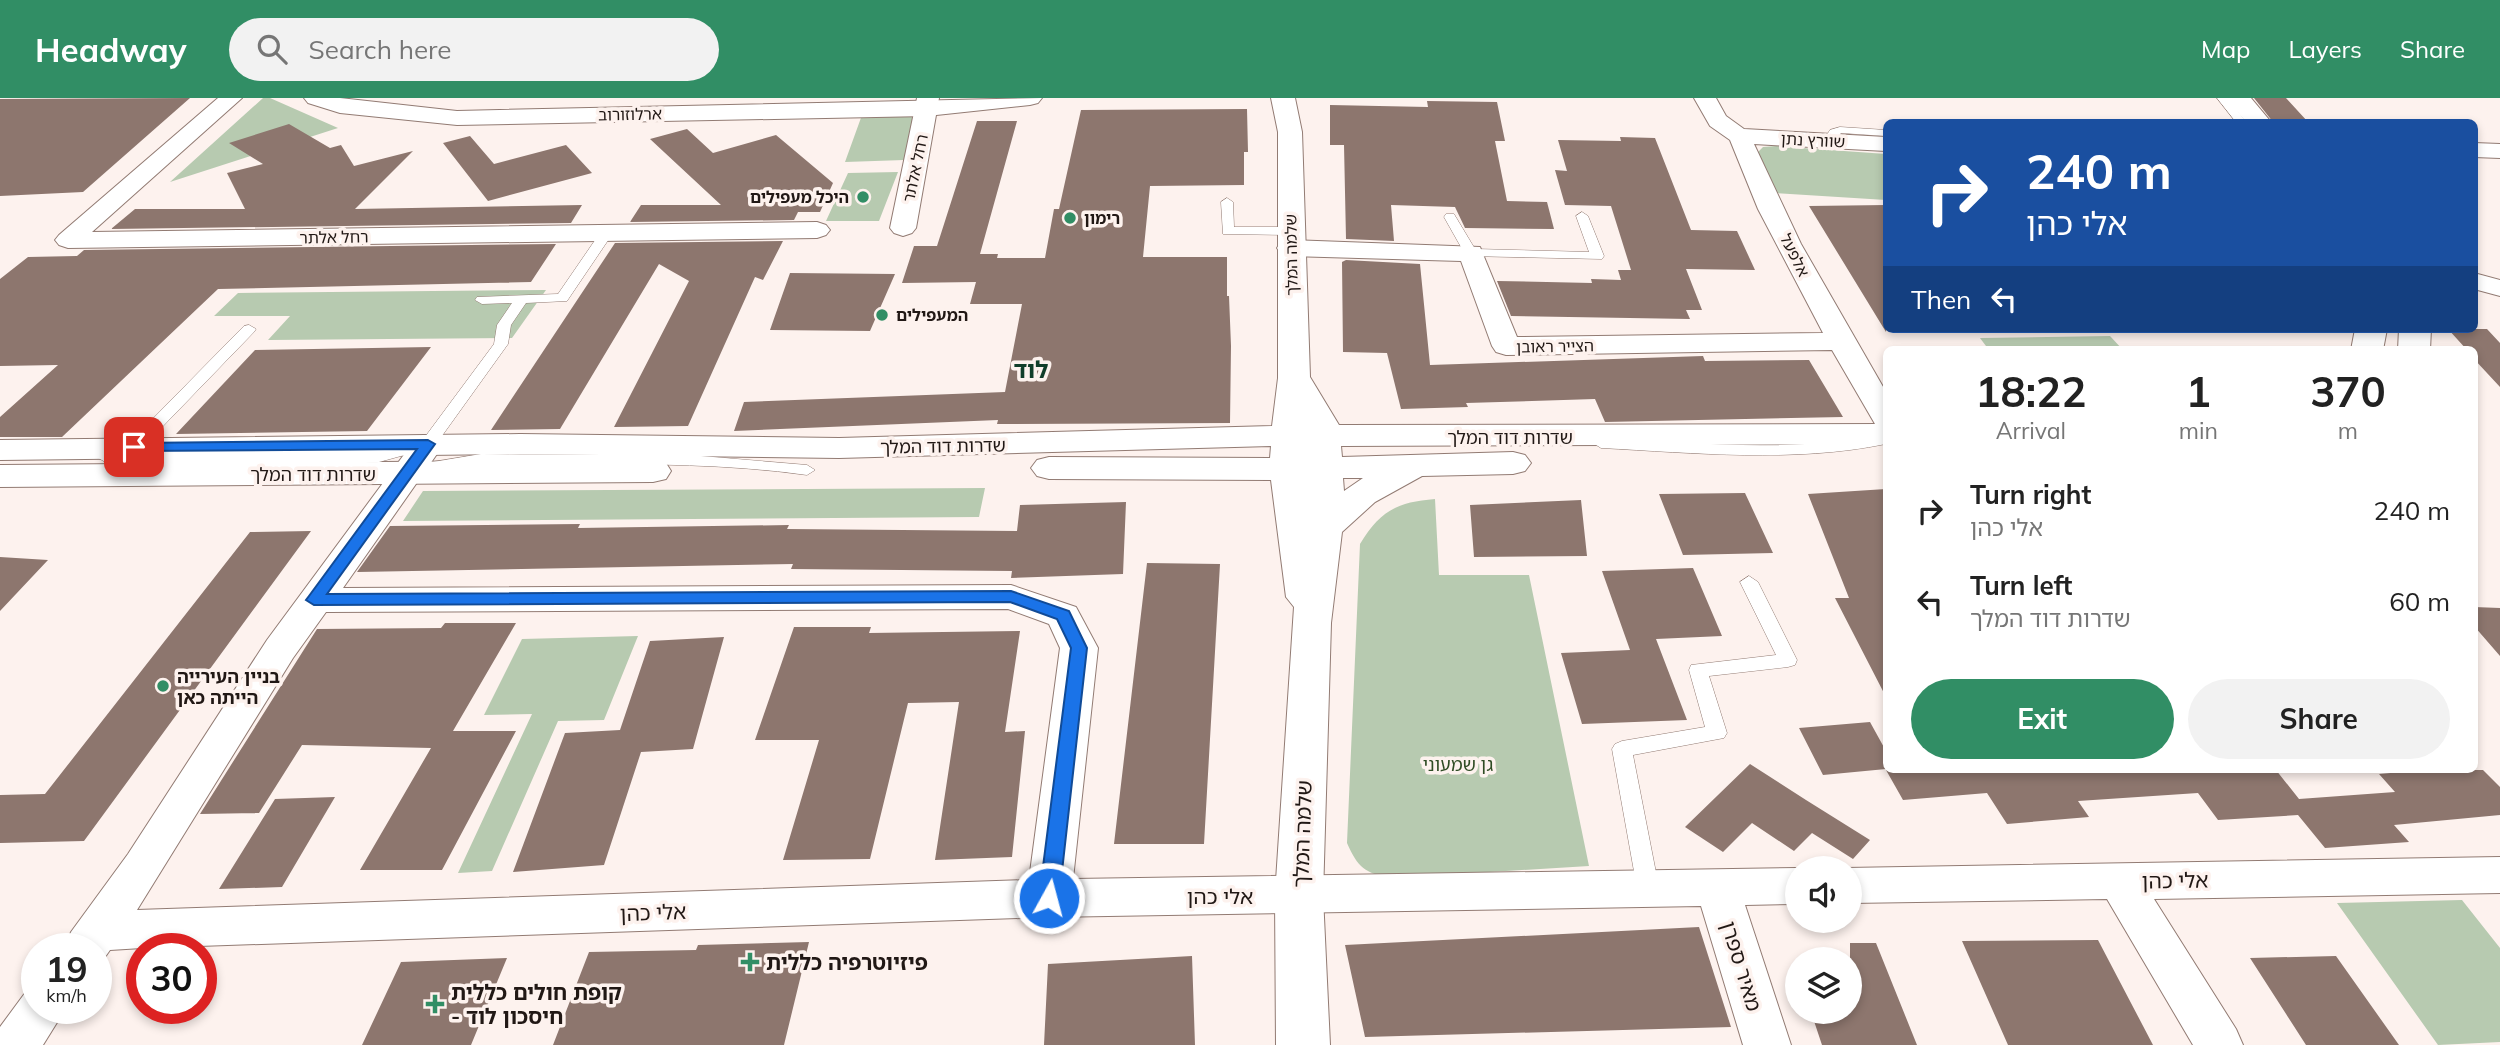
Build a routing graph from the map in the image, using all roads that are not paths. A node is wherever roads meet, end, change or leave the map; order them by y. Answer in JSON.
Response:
{"nodes":[{"id":1,"x":231,"y":98,"type":"edge"},
{"id":2,"x":316,"y":98,"type":"edge"},
{"id":3,"x":1030,"y":98,"type":"edge"},
{"id":4,"x":1283,"y":98,"type":"edge"},
{"id":5,"x":1303,"y":98,"type":"edge"},
{"id":6,"x":1705,"y":98,"type":"edge"},
{"id":7,"x":2207,"y":98,"type":"edge"},
{"id":8,"x":2222,"y":98,"type":"edge"},
{"id":9,"x":2238,"y":98,"type":"edge"},
{"id":10,"x":928,"y":103,"type":"edge"},
{"id":11,"x":2225,"y":119,"type":"edge"},
{"id":12,"x":2239,"y":119,"type":"edge"},
{"id":13,"x":2256,"y":119,"type":"edge"},
{"id":14,"x":1290,"y":132,"type":"junction"},
{"id":15,"x":1883,"y":133,"type":"edge"},
{"id":16,"x":1740,"y":136,"type":"junction"},
{"id":17,"x":1829,"y":141,"type":"junction"},
{"id":18,"x":1883,"y":144,"type":"edge"},
{"id":19,"x":2478,"y":150,"type":"edge"},
{"id":20,"x":2500,"y":151,"type":"edge"},
{"id":21,"x":1227,"y":202,"type":"dead end"},
{"id":22,"x":1582,"y":216,"type":"dead end"},
{"id":23,"x":1450,"y":217,"type":"dead end"},
{"id":24,"x":903,"y":228,"type":"dead end"},
{"id":25,"x":817,"y":230,"type":"dead end"},
{"id":26,"x":607,"y":233,"type":"junction"},
{"id":27,"x":1290,"y":239,"type":"junction"},
{"id":28,"x":1471,"y":253,"type":"junction"},
{"id":29,"x":2478,"y":282,"type":"edge"},
{"id":30,"x":2500,"y":289,"type":"edge"},
{"id":31,"x":522,"y":299,"type":"junction"},
{"id":32,"x":482,"y":300,"type":"dead end"},
{"id":33,"x":249,"y":329,"type":"dead end"},
{"id":34,"x":1842,"y":341,"type":"junction"},
{"id":35,"x":1294,"y":378,"type":"junction"},
{"id":36,"x":1883,"y":412,"type":"edge"},
{"id":37,"x":1883,"y":437,"type":"edge"},
{"id":38,"x":134,"y":447,"type":"junction"},
{"id":39,"x":44,"y":449,"type":"junction"},
{"id":40,"x":0,"y":450,"type":"edge"},
{"id":41,"x":1288,"y":453,"type":"junction"},
{"id":42,"x":1325,"y":453,"type":"junction"},
{"id":43,"x":417,"y":459,"type":"junction"},
{"id":44,"x":1883,"y":460,"type":"edge"},
{"id":45,"x":1421,"y":466,"type":"junction"},
{"id":46,"x":0,"y":476,"type":"edge"},
{"id":47,"x":1324,"y":528,"type":"junction"},
{"id":48,"x":1749,"y":582,"type":"dead end"},
{"id":49,"x":314,"y":600,"type":"junction"},
{"id":50,"x":1311,"y":623,"type":"junction"},
{"id":51,"x":2500,"y":875,"type":"edge"},
{"id":52,"x":2119,"y":881,"type":"junction"},
{"id":53,"x":1862,"y":885,"type":"edge"},
{"id":54,"x":1785,"y":886,"type":"edge"},
{"id":55,"x":1717,"y":887,"type":"junction"},
{"id":56,"x":1648,"y":888,"type":"junction"},
{"id":57,"x":1299,"y":896,"type":"junction"},
{"id":58,"x":1049,"y":898,"type":"junction"},
{"id":59,"x":97,"y":933,"type":"edge"},
{"id":60,"x":112,"y":939,"type":"edge"},
{"id":61,"x":30,"y":1024,"type":"edge"},
{"id":62,"x":15,"y":1045,"type":"edge"},
{"id":63,"x":1303,"y":1045,"type":"edge"},
{"id":64,"x":1767,"y":1045,"type":"edge"},
{"id":65,"x":2219,"y":1045,"type":"edge"}],
"edges":[{"from":1,"to":26,"type":"street","name":"רחל אלתר"},
{"from":2,"to":10,"type":"main road","name":"ארלוזורוב"},
{"from":3,"to":10,"type":"main road","name":"ארלוזורוב"},
{"from":4,"to":14,"type":"main road","name":"שלמה המלך"},
{"from":5,"to":14,"type":"main road","name":"שלמה המלך"},
{"from":6,"to":16,"type":"street"},
{"from":7,"to":11,"type":"main road"},
{"from":8,"to":12,"type":"lane"},
{"from":9,"to":13,"type":"main road"},
{"from":10,"to":24,"type":"street","name":"רחל אלתר"},
{"from":14,"to":27,"type":"main road","name":"שלמה המלך"},
{"from":15,"to":17,"type":"lane"},
{"from":16,"to":17,"type":"street","name":"שוורץ נתן"},
{"from":16,"to":34,"type":"street","name":"אלפעל"},
{"from":17,"to":18,"type":"street","name":"שוורץ נתן"},
{"from":19,"to":20,"type":"street"},
{"from":21,"to":27,"type":"lane"},
{"from":22,"to":28,"type":"lane"},
{"from":23,"to":28,"type":"lane"},
{"from":25,"to":26,"type":"street","name":"רחל אלתר"},
{"from":26,"to":31,"type":"lane"},
{"from":27,"to":28,"type":"street"},
{"from":27,"to":35,"type":"main road","name":"שלמה המלך"},
{"from":28,"to":34,"type":"street","name":"הצייר ראובן"},
{"from":29,"to":30,"type":"street"},
{"from":31,"to":32,"type":"lane"},
{"from":31,"to":43,"type":"lane"},
{"from":33,"to":38,"type":"lane"},
{"from":34,"to":36,"type":"street","name":"אלפעל"},
{"from":35,"to":41,"type":"main road","name":"שלמה המלך"},
{"from":35,"to":42,"type":"main road","name":"שלמה המלך"},
{"from":37,"to":42,"type":"main road","name":"שדרות דוד המלך"},
{"from":38,"to":39,"type":"main road","name":"שדרות דוד המלך"},
{"from":38,"to":43,"type":"main road","name":"שדרות דוד המלך"},
{"from":39,"to":40,"type":"main road","name":"שדרות דוד המלך"},
{"from":39,"to":43,"type":"lane"},
{"from":41,"to":42,"type":"main road","name":"שדרות דוד המלך"},
{"from":41,"to":43,"type":"main road","name":"שדרות דוד המלך"},
{"from":41,"to":43,"type":"main road","name":"שדרות דוד המלך"},
{"from":41,"to":50,"type":"main road","name":"שלמה המלך"},
{"from":42,"to":45,"type":"main road","name":"שדרות דוד המלך"},
{"from":42,"to":47,"type":"main road","name":"שלמה המלך"},
{"from":43,"to":46,"type":"main road","name":"שדרות דוד המלך"},
{"from":43,"to":49,"type":"street","name":"אלי כהן"},
{"from":44,"to":45,"type":"main road","name":"שדרות דוד המלך"},
{"from":45,"to":47,"type":"main road"},
{"from":47,"to":50,"type":"main road","name":"שלמה המלך"},
{"from":48,"to":56,"type":"lane"},
{"from":49,"to":58,"type":"street"},
{"from":49,"to":59,"type":"street","name":"אלי כהן"},
{"from":50,"to":57,"type":"main road","name":"שלמה המלך"},
{"from":51,"to":52,"type":"street","name":"אלי כהן"},
{"from":52,"to":53,"type":"street","name":"אלי כהן"},
{"from":52,"to":65,"type":"street"},
{"from":54,"to":55,"type":"street","name":"אלי כהן"},
{"from":55,"to":56,"type":"street","name":"אלי כהן"},
{"from":55,"to":64,"type":"street","name":"מאיר ספרן"},
{"from":56,"to":57,"type":"street","name":"אלי כהן"},
{"from":57,"to":58,"type":"street","name":"אלי כהן"},
{"from":57,"to":63,"type":"main road","name":"שלמה המלך"},
{"from":58,"to":60,"type":"street","name":"אלי כהן"},
{"from":61,"to":62,"type":"street"}]}
